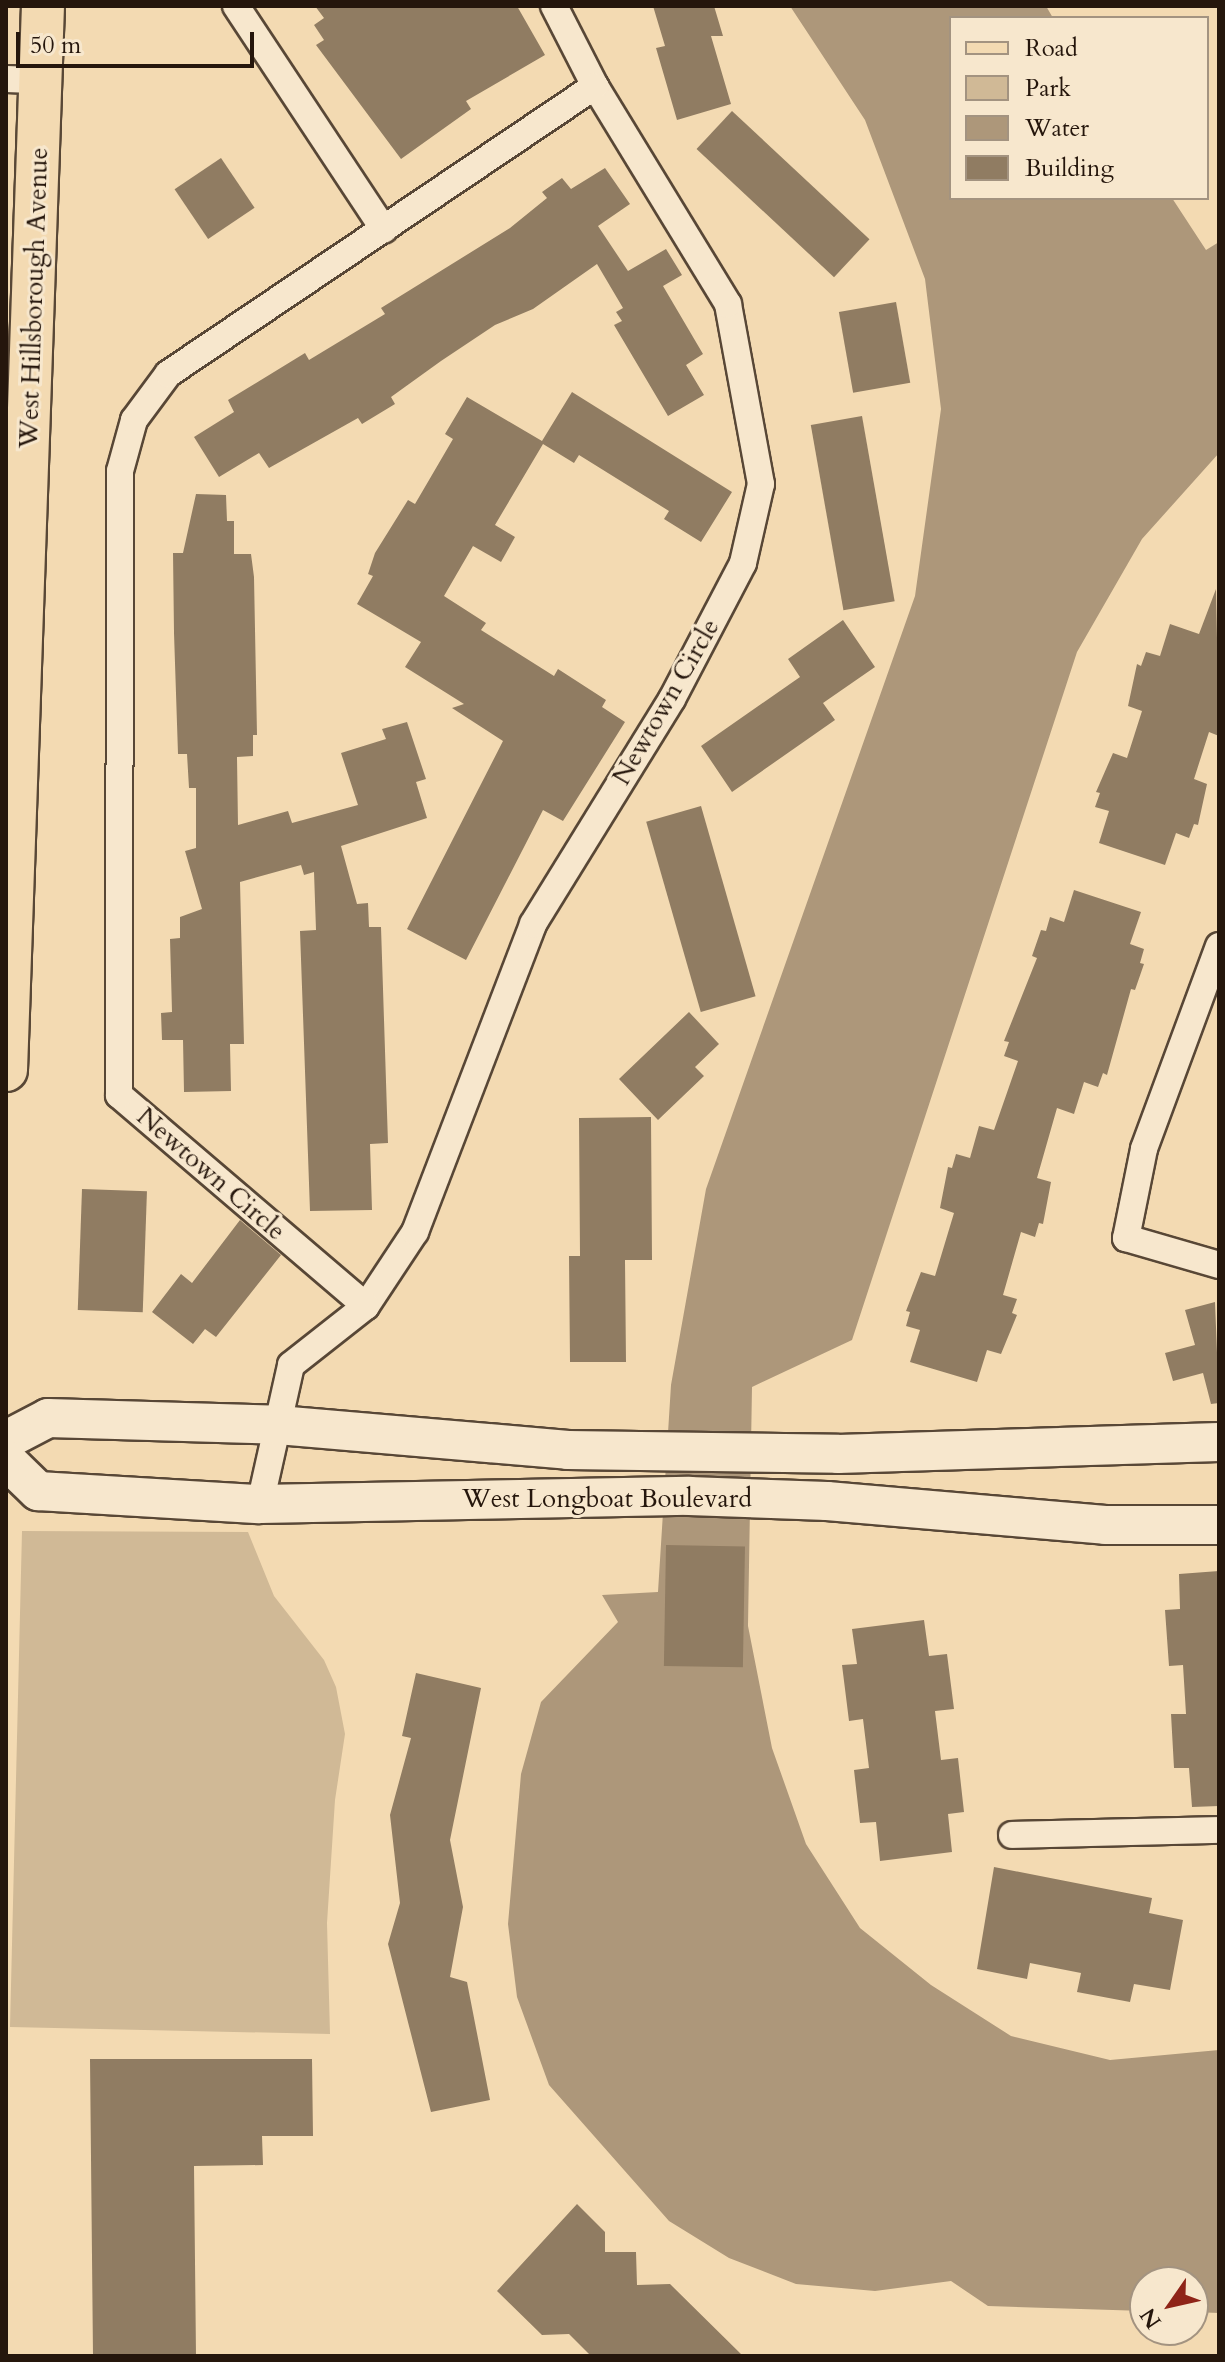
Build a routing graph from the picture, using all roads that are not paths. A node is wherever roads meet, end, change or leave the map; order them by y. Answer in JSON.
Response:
{"nodes":[{"id":1,"x":43,"y":6,"type":"edge"},
{"id":2,"x":236,"y":6,"type":"edge"},
{"id":3,"x":554,"y":6,"type":"edge"},
{"id":4,"x":23,"y":79,"type":"edge"},
{"id":5,"x":595,"y":86,"type":"junction"},
{"id":6,"x":384,"y":230,"type":"junction"},
{"id":7,"x":1219,"y":946,"type":"edge"},
{"id":8,"x":6,"y":1070,"type":"edge"},
{"id":9,"x":1219,"y":1265,"type":"edge"},
{"id":10,"x":366,"y":1306,"type":"junction"},
{"id":11,"x":278,"y":1425,"type":"junction"},
{"id":12,"x":6,"y":1440,"type":"edge"},
{"id":13,"x":1219,"y":1442,"type":"edge"},
{"id":14,"x":6,"y":1460,"type":"edge"},
{"id":15,"x":260,"y":1504,"type":"junction"},
{"id":16,"x":1219,"y":1525,"type":"edge"},
{"id":17,"x":1219,"y":1830,"type":"edge"},
{"id":18,"x":1012,"y":1835,"type":"dead end"}],
"edges":[{"from":1,"to":4,"type":"main road","name":"West Hillsborough Avenue"},
{"from":2,"to":6,"type":"street"},
{"from":3,"to":5,"type":"street","name":"Newtown Circle"},
{"from":4,"to":8,"type":"main road","name":"West Hillsborough Avenue"},
{"from":5,"to":6,"type":"street","name":"Newtown Circle"},
{"from":5,"to":10,"type":"street","name":"Newtown Circle"},
{"from":6,"to":10,"type":"street","name":"Newtown Circle"},
{"from":7,"to":9,"type":"street"},
{"from":10,"to":11,"type":"street","name":"Newtown Circle"},
{"from":11,"to":12,"type":"street","name":"West Longboat Boulevard"},
{"from":11,"to":13,"type":"street","name":"West Longboat Boulevard"},
{"from":11,"to":15,"type":"street","name":"Newtown Circle"},
{"from":14,"to":15,"type":"street","name":"West Longboat Boulevard"},
{"from":15,"to":16,"type":"street","name":"West Longboat Boulevard"},
{"from":17,"to":18,"type":"street"}]}
